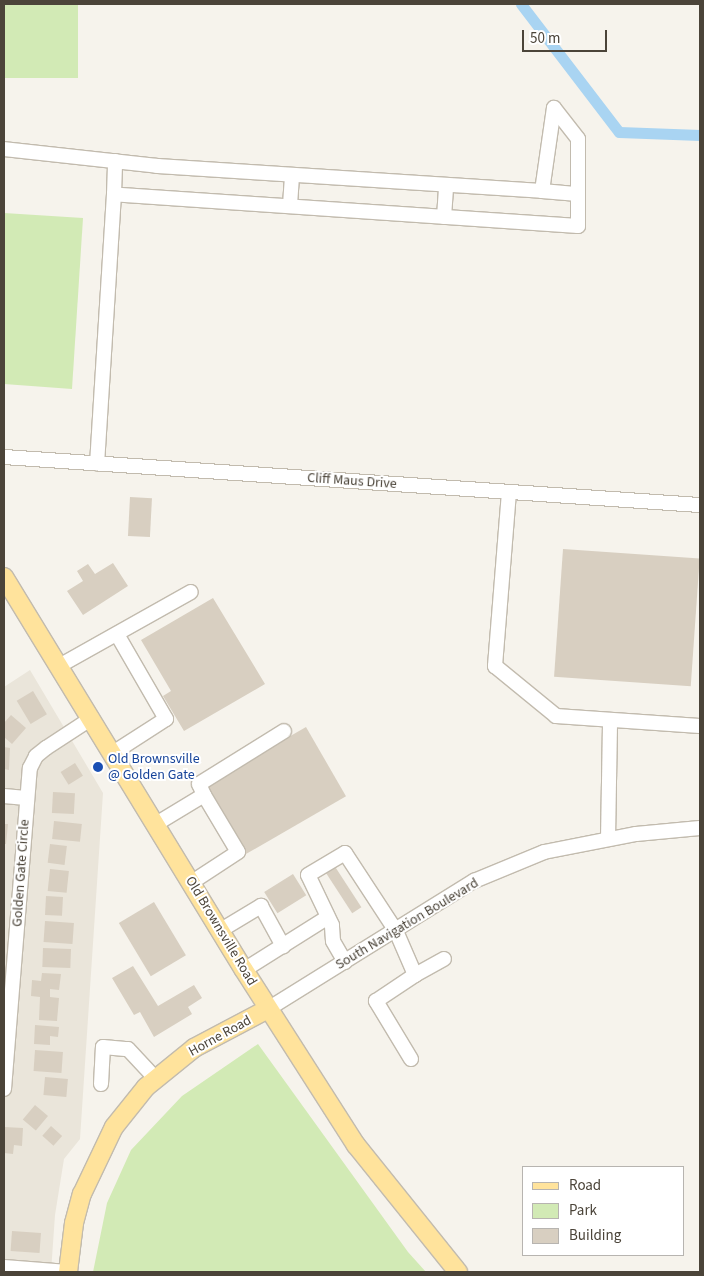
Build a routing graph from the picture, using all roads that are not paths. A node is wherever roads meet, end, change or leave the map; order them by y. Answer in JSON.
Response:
{"nodes":[{"id":1,"x":4,"y":149,"type":"edge"},
{"id":2,"x":115,"y":160,"type":"junction"},
{"id":3,"x":292,"y":176,"type":"junction"},
{"id":4,"x":446,"y":185,"type":"junction"},
{"id":5,"x":542,"y":191,"type":"junction"},
{"id":6,"x":114,"y":194,"type":"junction"},
{"id":7,"x":578,"y":194,"type":"junction"},
{"id":8,"x":290,"y":205,"type":"junction"},
{"id":9,"x":444,"y":217,"type":"junction"},
{"id":10,"x":4,"y":457,"type":"edge"},
{"id":11,"x":97,"y":463,"type":"junction"},
{"id":12,"x":509,"y":492,"type":"junction"},
{"id":13,"x":700,"y":505,"type":"edge"},
{"id":14,"x":4,"y":577,"type":"edge"},
{"id":15,"x":191,"y":592,"type":"dead end"},
{"id":16,"x":117,"y":634,"type":"junction"},
{"id":17,"x":59,"y":666,"type":"junction"},
{"id":18,"x":92,"y":718,"type":"junction"},
{"id":19,"x":610,"y":720,"type":"junction"},
{"id":20,"x":700,"y":726,"type":"edge"},
{"id":21,"x":284,"y":730,"type":"dead end"},
{"id":22,"x":113,"y":753,"type":"junction"},
{"id":23,"x":204,"y":795,"type":"junction"},
{"id":24,"x":4,"y":796,"type":"edge"},
{"id":25,"x":26,"y":798,"type":"junction"},
{"id":26,"x":156,"y":824,"type":"junction"},
{"id":27,"x":700,"y":828,"type":"edge"},
{"id":28,"x":608,"y":840,"type":"junction"},
{"id":29,"x":192,"y":882,"type":"junction"},
{"id":30,"x":328,"y":918,"type":"junction"},
{"id":31,"x":221,"y":930,"type":"junction"},
{"id":32,"x":396,"y":931,"type":"junction"},
{"id":33,"x":10,"y":941,"type":"edge"},
{"id":34,"x":283,"y":946,"type":"junction"},
{"id":35,"x":444,"y":959,"type":"dead end"},
{"id":36,"x":345,"y":962,"type":"junction"},
{"id":37,"x":244,"y":970,"type":"junction"},
{"id":38,"x":414,"y":975,"type":"junction"},
{"id":39,"x":268,"y":1009,"type":"junction"},
{"id":40,"x":411,"y":1059,"type":"dead end"},
{"id":41,"x":155,"y":1078,"type":"junction"},
{"id":42,"x":101,"y":1084,"type":"dead end"},
{"id":43,"x":4,"y":1089,"type":"edge"},
{"id":44,"x":4,"y":1267,"type":"edge"},
{"id":45,"x":68,"y":1272,"type":"edge"},
{"id":46,"x":458,"y":1272,"type":"edge"}],
"edges":[{"from":1,"to":2,"type":"street"},
{"from":2,"to":3,"type":"street"},
{"from":2,"to":6,"type":"street"},
{"from":3,"to":4,"type":"street"},
{"from":3,"to":8,"type":"street"},
{"from":4,"to":5,"type":"street"},
{"from":4,"to":9,"type":"street"},
{"from":5,"to":7,"type":"street"},
{"from":5,"to":7,"type":"street"},
{"from":6,"to":8,"type":"street"},
{"from":6,"to":11,"type":"street"},
{"from":7,"to":9,"type":"street"},
{"from":8,"to":9,"type":"street"},
{"from":10,"to":11,"type":"street","name":"Cliff Maus Drive"},
{"from":11,"to":12,"type":"street","name":"Cliff Maus Drive"},
{"from":12,"to":13,"type":"street","name":"Cliff Maus Drive"},
{"from":12,"to":19,"type":"street"},
{"from":14,"to":17,"type":"main road","name":"Old Brownsville Road"},
{"from":15,"to":16,"type":"street"},
{"from":16,"to":17,"type":"street"},
{"from":16,"to":22,"type":"street"},
{"from":17,"to":18,"type":"main road","name":"Old Brownsville Road"},
{"from":18,"to":22,"type":"main road","name":"Old Brownsville Road"},
{"from":18,"to":25,"type":"street","name":"Golden Gate Circle"},
{"from":19,"to":20,"type":"street"},
{"from":19,"to":28,"type":"street"},
{"from":21,"to":23,"type":"street"},
{"from":22,"to":26,"type":"main road","name":"Old Brownsville Road"},
{"from":23,"to":26,"type":"street"},
{"from":23,"to":29,"type":"street"},
{"from":24,"to":25,"type":"street"},
{"from":25,"to":33,"type":"street","name":"Golden Gate Circle"},
{"from":26,"to":29,"type":"main road","name":"Old Brownsville Road"},
{"from":27,"to":28,"type":"street","name":"South Navigation Boulevard"},
{"from":28,"to":32,"type":"street","name":"South Navigation Boulevard"},
{"from":29,"to":31,"type":"main road","name":"Old Brownsville Road"},
{"from":30,"to":32,"type":"street"},
{"from":30,"to":34,"type":"street"},
{"from":30,"to":36,"type":"street"},
{"from":31,"to":34,"type":"street"},
{"from":31,"to":37,"type":"main road","name":"Old Brownsville Road"},
{"from":32,"to":36,"type":"street","name":"South Navigation Boulevard"},
{"from":32,"to":38,"type":"street"},
{"from":33,"to":43,"type":"street","name":"Golden Gate Circle"},
{"from":34,"to":37,"type":"street"},
{"from":35,"to":38,"type":"street"},
{"from":36,"to":39,"type":"street","name":"South Navigation Boulevard"},
{"from":37,"to":39,"type":"main road","name":"Old Brownsville Road"},
{"from":38,"to":40,"type":"street"},
{"from":39,"to":41,"type":"main road","name":"Horne Road"},
{"from":39,"to":46,"type":"main road","name":"Old Brownsville Road"},
{"from":41,"to":42,"type":"street"},
{"from":41,"to":45,"type":"main road","name":"Horne Road"},
{"from":44,"to":45,"type":"street"}]}
